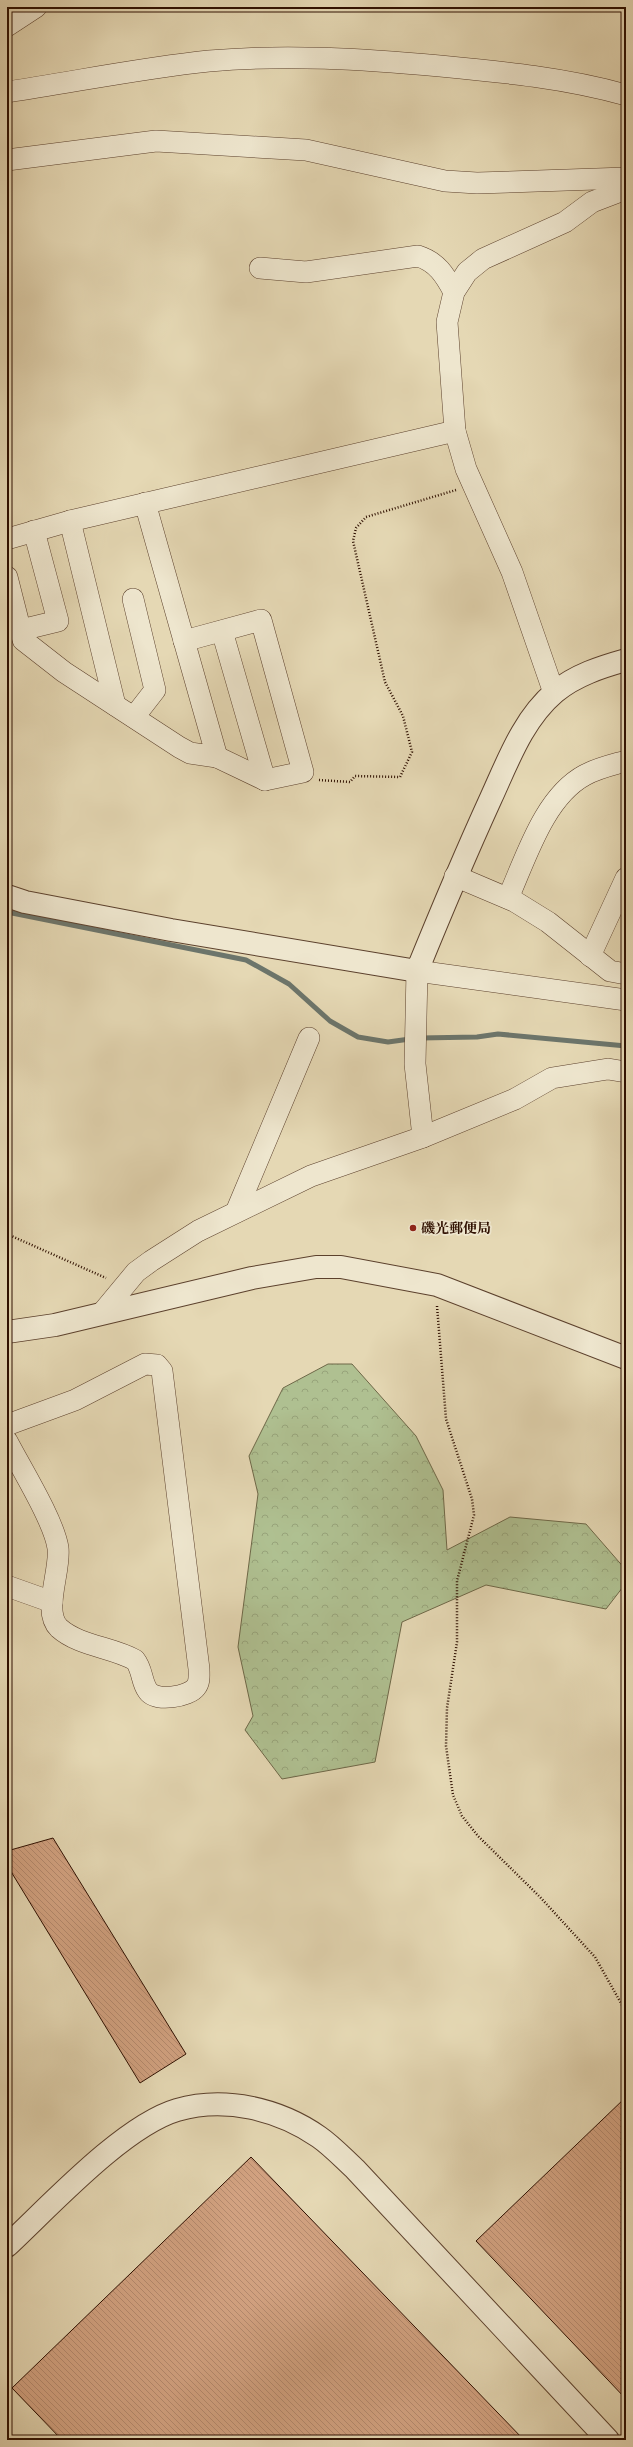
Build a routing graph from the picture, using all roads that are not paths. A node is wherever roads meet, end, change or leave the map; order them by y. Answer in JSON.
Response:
{"nodes":[{"id":1,"x":36,"y":7,"type":"edge"},
{"id":2,"x":7,"y":26,"type":"edge"},
{"id":3,"x":7,"y":92,"type":"edge"},
{"id":4,"x":626,"y":95,"type":"edge"},
{"id":5,"x":7,"y":160,"type":"edge"},
{"id":6,"x":626,"y":178,"type":"edge"},
{"id":7,"x":626,"y":190,"type":"edge"},
{"id":8,"x":260,"y":268,"type":"dead end"},
{"id":9,"x":454,"y":292,"type":"junction"},
{"id":10,"x":454,"y":431,"type":"junction"},
{"id":11,"x":145,"y":503,"type":"junction"},
{"id":12,"x":70,"y":521,"type":"junction"},
{"id":13,"x":34,"y":531,"type":"junction"},
{"id":14,"x":7,"y":539,"type":"edge"},
{"id":15,"x":7,"y":577,"type":"edge"},
{"id":16,"x":133,"y":599,"type":"dead end"},
{"id":17,"x":21,"y":630,"type":"junction"},
{"id":18,"x":222,"y":631,"type":"junction"},
{"id":19,"x":184,"y":641,"type":"junction"},
{"id":20,"x":626,"y":660,"type":"edge"},
{"id":21,"x":554,"y":693,"type":"junction"},
{"id":22,"x":115,"y":705,"type":"junction"},
{"id":23,"x":134,"y":717,"type":"junction"},
{"id":24,"x":217,"y":757,"type":"junction"},
{"id":25,"x":626,"y":761,"type":"edge"},
{"id":26,"x":265,"y":780,"type":"junction"},
{"id":27,"x":455,"y":876,"type":"junction"},
{"id":28,"x":626,"y":878,"type":"edge"},
{"id":29,"x":7,"y":896,"type":"edge"},
{"id":30,"x":508,"y":898,"type":"junction"},
{"id":31,"x":590,"y":956,"type":"junction"},
{"id":32,"x":417,"y":971,"type":"junction"},
{"id":33,"x":626,"y":974,"type":"edge"},
{"id":34,"x":626,"y":1000,"type":"edge"},
{"id":35,"x":309,"y":1038,"type":"dead end"},
{"id":36,"x":626,"y":1072,"type":"edge"},
{"id":37,"x":423,"y":1136,"type":"junction"},
{"id":38,"x":236,"y":1212,"type":"junction"},
{"id":39,"x":102,"y":1313,"type":"junction"},
{"id":40,"x":7,"y":1332,"type":"edge"},
{"id":41,"x":626,"y":1358,"type":"edge"},
{"id":42,"x":7,"y":1425,"type":"edge"},
{"id":43,"x":7,"y":1441,"type":"edge"},
{"id":44,"x":7,"y":1586,"type":"edge"},
{"id":45,"x":52,"y":1602,"type":"junction"},
{"id":46,"x":7,"y":2246,"type":"edge"},
{"id":47,"x":608,"y":2440,"type":"edge"}],
"edges":[{"from":1,"to":2,"type":"street"},
{"from":3,"to":4,"type":"street"},
{"from":5,"to":6,"type":"street"},
{"from":7,"to":9,"type":"street"},
{"from":8,"to":9,"type":"street"},
{"from":9,"to":10,"type":"street"},
{"from":10,"to":11,"type":"street"},
{"from":10,"to":21,"type":"street"},
{"from":11,"to":12,"type":"street"},
{"from":11,"to":19,"type":"street"},
{"from":12,"to":13,"type":"street"},
{"from":12,"to":22,"type":"street"},
{"from":13,"to":14,"type":"street"},
{"from":13,"to":17,"type":"street"},
{"from":15,"to":17,"type":"street"},
{"from":16,"to":23,"type":"street"},
{"from":17,"to":22,"type":"street"},
{"from":18,"to":19,"type":"street"},
{"from":18,"to":26,"type":"street"},
{"from":18,"to":26,"type":"street"},
{"from":19,"to":24,"type":"street"},
{"from":20,"to":21,"type":"street"},
{"from":21,"to":27,"type":"street"},
{"from":22,"to":23,"type":"street"},
{"from":23,"to":24,"type":"street"},
{"from":24,"to":26,"type":"street"},
{"from":25,"to":30,"type":"street"},
{"from":27,"to":30,"type":"street"},
{"from":27,"to":32,"type":"street"},
{"from":28,"to":31,"type":"street"},
{"from":29,"to":32,"type":"street"},
{"from":30,"to":31,"type":"street"},
{"from":31,"to":33,"type":"street"},
{"from":32,"to":34,"type":"street"},
{"from":32,"to":37,"type":"street"},
{"from":35,"to":38,"type":"street"},
{"from":36,"to":37,"type":"street"},
{"from":37,"to":38,"type":"street"},
{"from":38,"to":39,"type":"street"},
{"from":39,"to":40,"type":"street"},
{"from":39,"to":41,"type":"street"},
{"from":42,"to":45,"type":"street"},
{"from":43,"to":45,"type":"street"},
{"from":44,"to":45,"type":"street"},
{"from":46,"to":47,"type":"street"}]}
